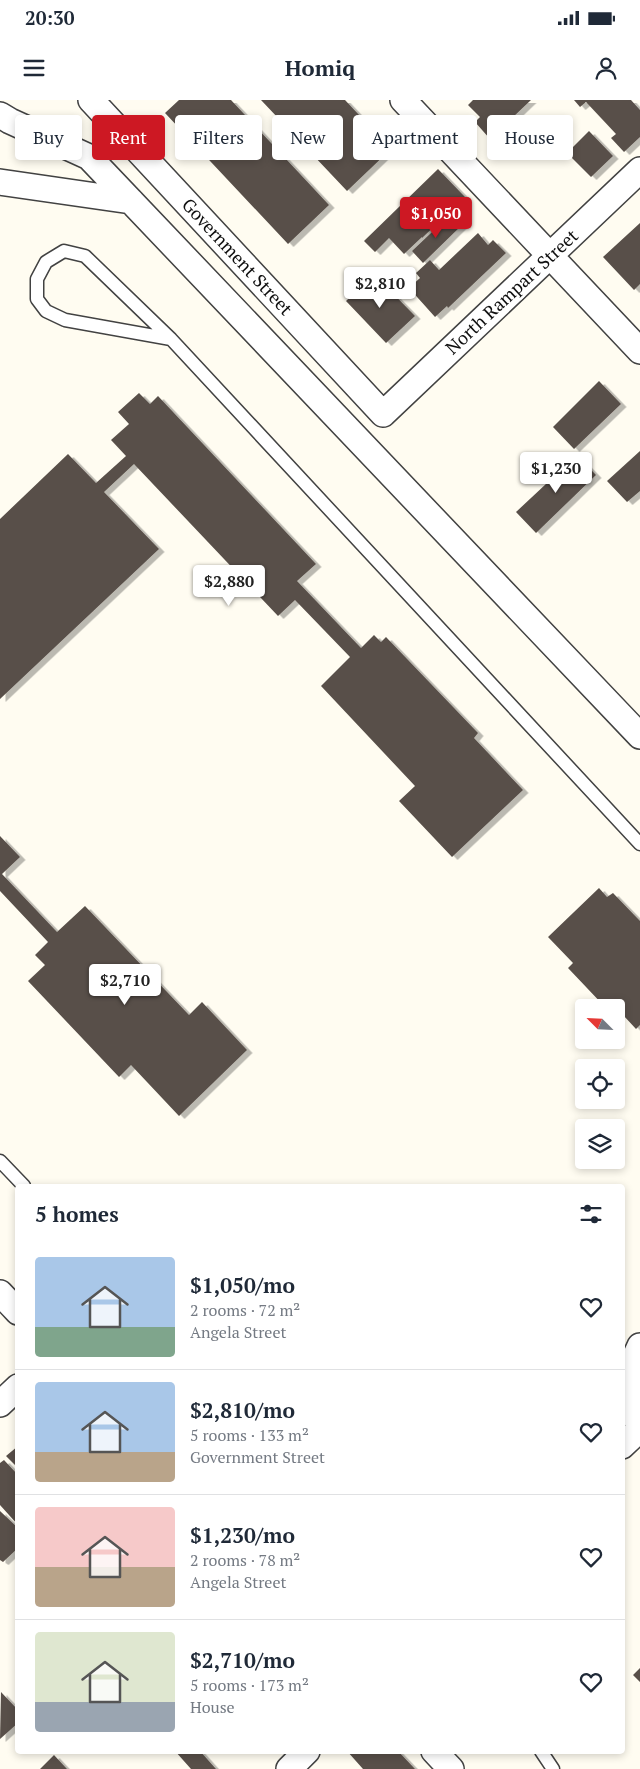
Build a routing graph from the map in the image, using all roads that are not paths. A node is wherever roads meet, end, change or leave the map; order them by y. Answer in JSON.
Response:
{"nodes":[{"id":1,"x":91,"y":100,"type":"edge"},
{"id":2,"x":403,"y":100,"type":"edge"},
{"id":3,"x":0,"y":115,"type":"edge"},
{"id":4,"x":640,"y":170,"type":"edge"},
{"id":5,"x":0,"y":182,"type":"edge"},
{"id":6,"x":131,"y":201,"type":"junction"},
{"id":7,"x":551,"y":256,"type":"junction"},
{"id":8,"x":171,"y":339,"type":"junction"},
{"id":9,"x":640,"y":351,"type":"edge"},
{"id":10,"x":383,"y":414,"type":"joint"},
{"id":11,"x":640,"y":736,"type":"edge"},
{"id":12,"x":640,"y":844,"type":"edge"},
{"id":13,"x":0,"y":1161,"type":"edge"},
{"id":14,"x":22,"y":1184,"type":"edge"},
{"id":15,"x":0,"y":1293,"type":"edge"},
{"id":16,"x":15,"y":1309,"type":"edge"},
{"id":17,"x":640,"y":1346,"type":"edge"},
{"id":18,"x":15,"y":1390,"type":"edge"},
{"id":19,"x":0,"y":1404,"type":"edge"},
{"id":20,"x":640,"y":1429,"type":"edge"},
{"id":21,"x":625,"y":1443,"type":"edge"},
{"id":22,"x":304,"y":1754,"type":"edge"},
{"id":23,"x":437,"y":1754,"type":"edge"},
{"id":24,"x":543,"y":1754,"type":"edge"},
{"id":25,"x":290,"y":1769,"type":"edge"},
{"id":26,"x":451,"y":1769,"type":"edge"},
{"id":27,"x":553,"y":1769,"type":"edge"}],
"edges":[{"from":1,"to":10,"type":"street","name":"Government Street"},
{"from":2,"to":7,"type":"street"},
{"from":3,"to":6,"type":"street"},
{"from":4,"to":7,"type":"street","name":"North Rampart Street"},
{"from":5,"to":6,"type":"street"},
{"from":6,"to":11,"type":"street"},
{"from":7,"to":9,"type":"street"},
{"from":7,"to":10,"type":"street","name":"North Rampart Street"},
{"from":8,"to":8,"type":"lane"},
{"from":8,"to":12,"type":"lane"},
{"from":13,"to":14,"type":"lane"},
{"from":15,"to":16,"type":"street"},
{"from":17,"to":20,"type":"street"},
{"from":18,"to":19,"type":"street"},
{"from":20,"to":21,"type":"street"},
{"from":22,"to":25,"type":"street"},
{"from":23,"to":26,"type":"street"},
{"from":24,"to":27,"type":"lane"}]}
